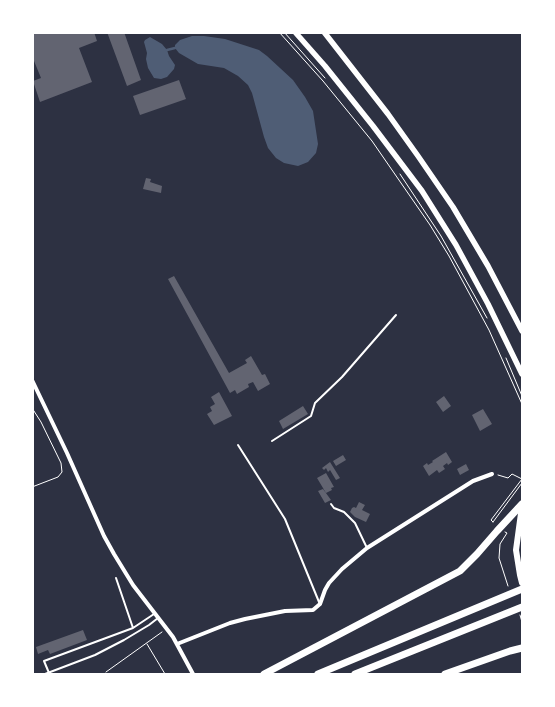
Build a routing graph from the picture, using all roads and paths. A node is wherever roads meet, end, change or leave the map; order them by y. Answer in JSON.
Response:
{"nodes":[{"id":1,"x":279,"y":32,"type":"edge"},
{"id":2,"x":284,"y":32,"type":"edge"},
{"id":3,"x":296,"y":32,"type":"edge"},
{"id":4,"x":324,"y":32,"type":"edge"},
{"id":5,"x":326,"y":79,"type":"dead end"},
{"id":6,"x":396,"y":169,"type":"dead end"},
{"id":7,"x":514,"y":314,"type":"junction"},
{"id":8,"x":396,"y":315,"type":"dead end"},
{"id":9,"x":487,"y":320,"type":"dead end"},
{"id":10,"x":522,"y":323,"type":"edge"},
{"id":11,"x":522,"y":331,"type":"edge"},
{"id":12,"x":505,"y":355,"type":"dead end"},
{"id":13,"x":522,"y":374,"type":"edge"},
{"id":14,"x":32,"y":380,"type":"edge"},
{"id":15,"x":522,"y":396,"type":"edge"},
{"id":16,"x":522,"y":404,"type":"edge"},
{"id":17,"x":32,"y":408,"type":"edge"},
{"id":18,"x":272,"y":441,"type":"dead end"},
{"id":19,"x":238,"y":445,"type":"dead end"},
{"id":20,"x":492,"y":474,"type":"joint"},
{"id":21,"x":522,"y":479,"type":"edge"},
{"id":22,"x":522,"y":483,"type":"edge"},
{"id":23,"x":32,"y":487,"type":"edge"},
{"id":24,"x":331,"y":504,"type":"dead end"},
{"id":25,"x":522,"y":505,"type":"edge"},
{"id":26,"x":500,"y":528,"type":"junction"},
{"id":27,"x":367,"y":548,"type":"junction"},
{"id":28,"x":116,"y":578,"type":"dead end"},
{"id":29,"x":522,"y":584,"type":"edge"},
{"id":30,"x":522,"y":589,"type":"edge"},
{"id":31,"x":510,"y":593,"type":"dead end"},
{"id":32,"x":320,"y":604,"type":"junction"},
{"id":33,"x":520,"y":609,"type":"edge"},
{"id":34,"x":156,"y":616,"type":"junction"},
{"id":35,"x":522,"y":622,"type":"edge"},
{"id":36,"x":133,"y":628,"type":"junction"},
{"id":37,"x":167,"y":629,"type":"junction"},
{"id":38,"x":147,"y":643,"type":"junction"},
{"id":39,"x":177,"y":644,"type":"junction"},
{"id":40,"x":522,"y":648,"type":"edge"},
{"id":41,"x":106,"y":672,"type":"dead end"},
{"id":42,"x":49,"y":673,"type":"junction"},
{"id":43,"x":45,"y":674,"type":"edge"},
{"id":44,"x":165,"y":674,"type":"edge"},
{"id":45,"x":193,"y":674,"type":"edge"},
{"id":46,"x":264,"y":674,"type":"edge"},
{"id":47,"x":318,"y":674,"type":"edge"},
{"id":48,"x":355,"y":674,"type":"edge"},
{"id":49,"x":445,"y":674,"type":"edge"}],
"edges":[{"from":1,"to":16,"type":"path"},
{"from":2,"to":5,"type":"path"},
{"from":3,"to":13,"type":"main road"},
{"from":4,"to":7,"type":"main road"},
{"from":6,"to":9,"type":"path"},
{"from":7,"to":10,"type":"main road"},
{"from":7,"to":11,"type":"main road"},
{"from":8,"to":18,"type":"lane"},
{"from":12,"to":15,"type":"path"},
{"from":14,"to":34,"type":"street"},
{"from":17,"to":23,"type":"path"},
{"from":19,"to":32,"type":"lane"},
{"from":20,"to":21,"type":"path"},
{"from":20,"to":27,"type":"street"},
{"from":21,"to":22,"type":"path"},
{"from":24,"to":27,"type":"lane"},
{"from":25,"to":26,"type":"highway"},
{"from":25,"to":29,"type":"highway"},
{"from":26,"to":31,"type":"path"},
{"from":26,"to":46,"type":"highway"},
{"from":27,"to":32,"type":"street"},
{"from":28,"to":36,"type":"lane"},
{"from":30,"to":47,"type":"highway"},
{"from":32,"to":39,"type":"street"},
{"from":33,"to":35,"type":"path"},
{"from":33,"to":48,"type":"highway"},
{"from":34,"to":36,"type":"lane"},
{"from":34,"to":37,"type":"street"},
{"from":34,"to":42,"type":"lane"},
{"from":36,"to":42,"type":"lane"},
{"from":37,"to":38,"type":"path"},
{"from":37,"to":39,"type":"street"},
{"from":38,"to":41,"type":"path"},
{"from":38,"to":44,"type":"path"},
{"from":39,"to":45,"type":"street"},
{"from":40,"to":49,"type":"highway"},
{"from":42,"to":43,"type":"lane"}]}
